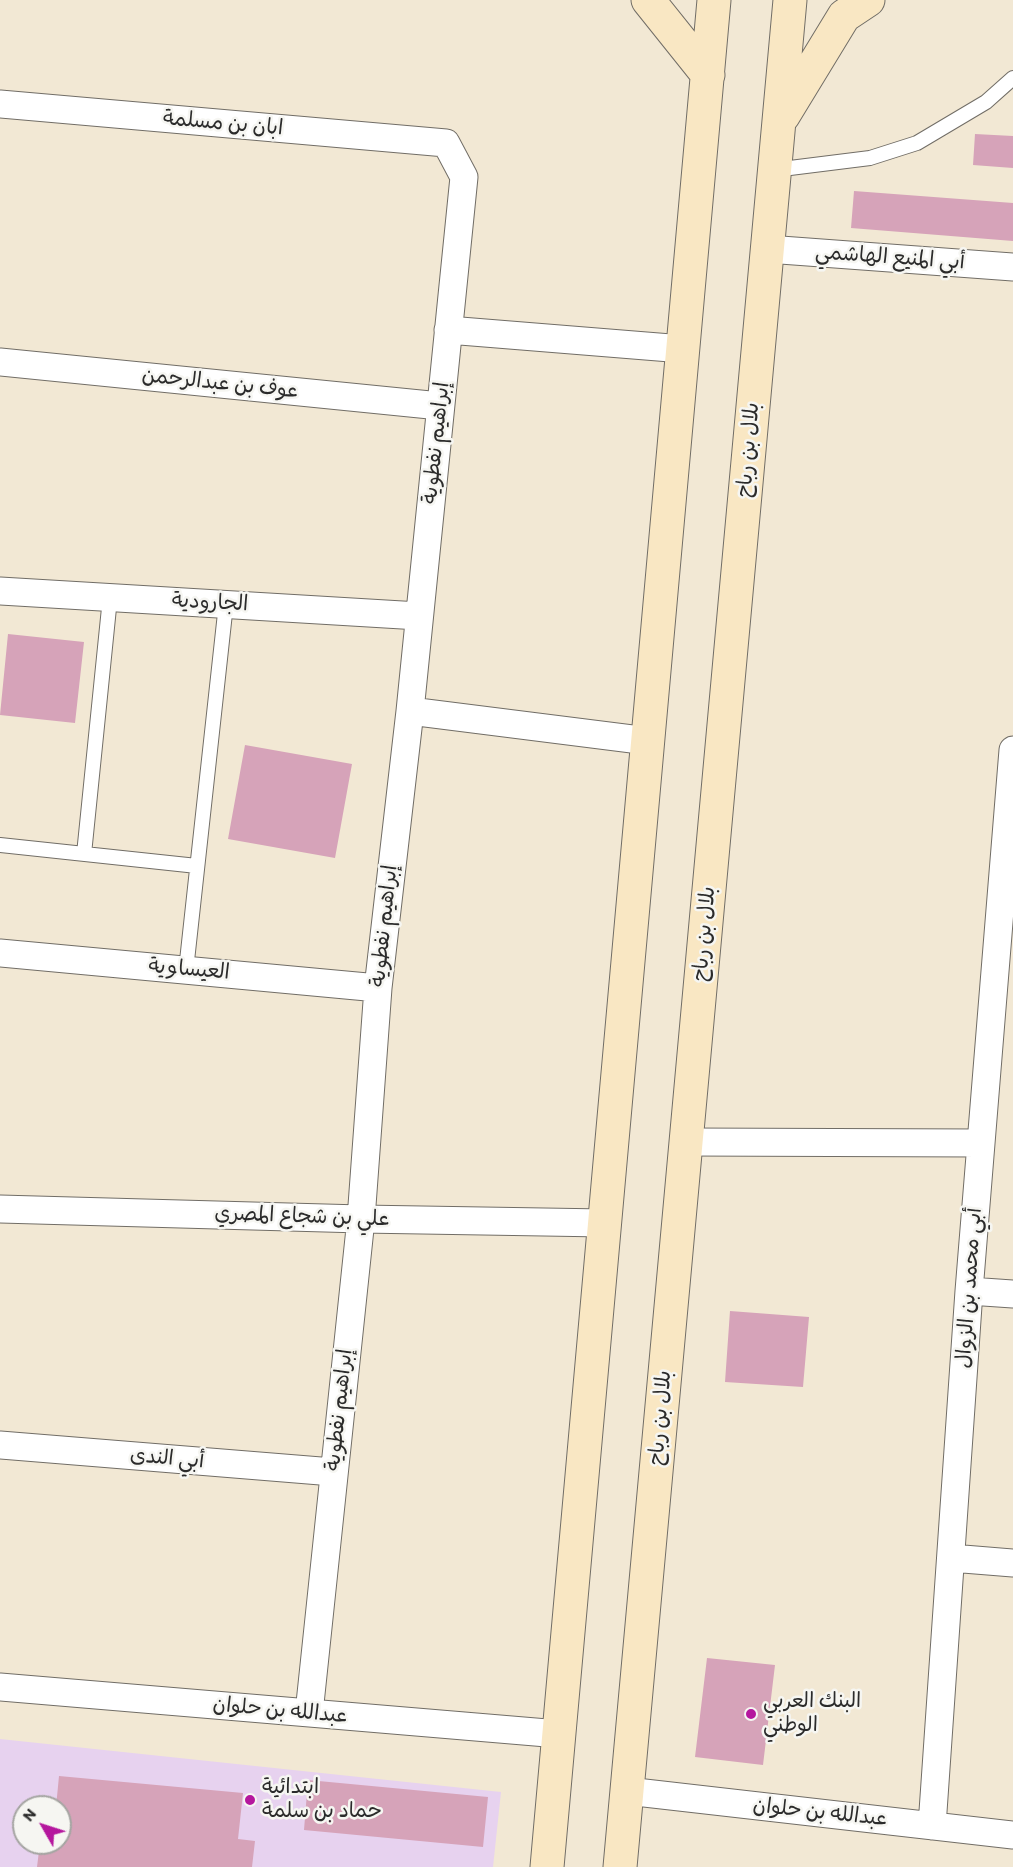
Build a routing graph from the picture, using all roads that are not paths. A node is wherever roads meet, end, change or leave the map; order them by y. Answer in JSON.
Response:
{"nodes":[{"id":1,"x":648,"y":0,"type":"edge"},
{"id":2,"x":714,"y":0,"type":"edge"},
{"id":3,"x":790,"y":0,"type":"edge"},
{"id":4,"x":868,"y":0,"type":"edge"},
{"id":5,"x":708,"y":75,"type":"junction"},
{"id":6,"x":1013,"y":78,"type":"edge"},
{"id":7,"x":0,"y":104,"type":"edge"},
{"id":8,"x":779,"y":123,"type":"junction"},
{"id":9,"x":446,"y":143,"type":"joint"},
{"id":10,"x":774,"y":170,"type":"junction"},
{"id":11,"x":767,"y":249,"type":"junction"},
{"id":12,"x":1013,"y":267,"type":"edge"},
{"id":13,"x":448,"y":330,"type":"junction"},
{"id":14,"x":683,"y":349,"type":"junction"},
{"id":15,"x":0,"y":362,"type":"edge"},
{"id":16,"x":440,"y":406,"type":"junction"},
{"id":17,"x":0,"y":591,"type":"edge"},
{"id":18,"x":110,"y":598,"type":"junction"},
{"id":19,"x":226,"y":604,"type":"junction"},
{"id":20,"x":419,"y":616,"type":"junction"},
{"id":21,"x":410,"y":711,"type":"junction"},
{"id":22,"x":648,"y":741,"type":"junction"},
{"id":23,"x":1013,"y":750,"type":"edge"},
{"id":24,"x":0,"y":845,"type":"edge"},
{"id":25,"x":84,"y":854,"type":"junction"},
{"id":26,"x":197,"y":866,"type":"junction"},
{"id":27,"x":1006,"y":921,"type":"edge"},
{"id":28,"x":0,"y":953,"type":"edge"},
{"id":29,"x":186,"y":970,"type":"junction"},
{"id":30,"x":378,"y":988,"type":"junction"},
{"id":31,"x":686,"y":1142,"type":"junction"},
{"id":32,"x":981,"y":1143,"type":"junction"},
{"id":33,"x":0,"y":1209,"type":"edge"},
{"id":34,"x":362,"y":1219,"type":"junction"},
{"id":35,"x":605,"y":1223,"type":"junction"},
{"id":36,"x":969,"y":1291,"type":"junction"},
{"id":37,"x":1013,"y":1294,"type":"edge"},
{"id":38,"x":0,"y":1445,"type":"edge"},
{"id":39,"x":333,"y":1472,"type":"junction"},
{"id":40,"x":951,"y":1558,"type":"junction"},
{"id":41,"x":1013,"y":1563,"type":"edge"},
{"id":42,"x":0,"y":1687,"type":"edge"},
{"id":43,"x":309,"y":1713,"type":"junction"},
{"id":44,"x":559,"y":1734,"type":"junction"},
{"id":45,"x":627,"y":1791,"type":"junction"},
{"id":46,"x":932,"y":1826,"type":"junction"},
{"id":47,"x":1013,"y":1834,"type":"edge"},
{"id":48,"x":547,"y":1867,"type":"edge"},
{"id":49,"x":620,"y":1867,"type":"edge"}],
"edges":[{"from":1,"to":5,"type":"main road"},
{"from":2,"to":5,"type":"main road"},
{"from":3,"to":8,"type":"main road","name":"بلال بن رباح"},
{"from":4,"to":8,"type":"main road"},
{"from":5,"to":14,"type":"main road"},
{"from":6,"to":10,"type":"lane"},
{"from":7,"to":9,"type":"street","name":"ابان بن مسلمة"},
{"from":8,"to":10,"type":"main road","name":"بلال بن رباح"},
{"from":9,"to":13,"type":"street","name":"إبراهيم نفطوية"},
{"from":10,"to":11,"type":"main road","name":"بلال بن رباح"},
{"from":11,"to":12,"type":"street","name":"أبي المنيع الهاشمي"},
{"from":11,"to":31,"type":"main road","name":"بلال بن رباح"},
{"from":13,"to":14,"type":"street"},
{"from":13,"to":16,"type":"street","name":"إبراهيم نفطوية"},
{"from":14,"to":22,"type":"main road"},
{"from":15,"to":16,"type":"street","name":"عوف بن عبدالرحمن"},
{"from":16,"to":20,"type":"street","name":"إبراهيم نفطوية"},
{"from":17,"to":18,"type":"street","name":"الجارودية"},
{"from":18,"to":19,"type":"street","name":"الجارودية"},
{"from":18,"to":25,"type":"lane"},
{"from":19,"to":20,"type":"street","name":"الجارودية"},
{"from":19,"to":26,"type":"lane"},
{"from":20,"to":21,"type":"street","name":"إبراهيم نفطوية"},
{"from":21,"to":22,"type":"street"},
{"from":21,"to":30,"type":"street","name":"إبراهيم نفطوية"},
{"from":22,"to":35,"type":"main road"},
{"from":23,"to":27,"type":"street","name":"أبي محمد بن الزوال"},
{"from":24,"to":25,"type":"lane"},
{"from":25,"to":26,"type":"lane"},
{"from":26,"to":29,"type":"lane"},
{"from":27,"to":32,"type":"street","name":"أبي محمد بن الزوال"},
{"from":28,"to":29,"type":"street","name":"العيساوية"},
{"from":29,"to":30,"type":"street","name":"العيساوية"},
{"from":30,"to":34,"type":"street","name":"إبراهيم نفطوية"},
{"from":31,"to":32,"type":"street"},
{"from":31,"to":45,"type":"main road","name":"بلال بن رباح"},
{"from":32,"to":36,"type":"street","name":"أبي محمد بن الزوال"},
{"from":33,"to":34,"type":"street","name":"علي بن شجاع المصري"},
{"from":34,"to":35,"type":"street","name":"علي بن شجاع المصري"},
{"from":34,"to":39,"type":"street","name":"إبراهيم نفطوية"},
{"from":35,"to":44,"type":"main road"},
{"from":36,"to":37,"type":"street"},
{"from":36,"to":40,"type":"street","name":"أبي محمد بن الزوال"},
{"from":38,"to":39,"type":"street","name":"أبي الندى"},
{"from":39,"to":43,"type":"street","name":"إبراهيم نفطوية"},
{"from":40,"to":41,"type":"street"},
{"from":40,"to":46,"type":"street","name":"أبي محمد بن الزوال"},
{"from":42,"to":43,"type":"street","name":"عبدالله بن حلوان"},
{"from":43,"to":44,"type":"street","name":"عبدالله بن حلوان"},
{"from":44,"to":48,"type":"main road"},
{"from":45,"to":46,"type":"street","name":"عبدالله بن حلوان"},
{"from":45,"to":49,"type":"main road","name":"بلال بن رباح"},
{"from":46,"to":47,"type":"street","name":"عبدالله بن حلوان"}]}
